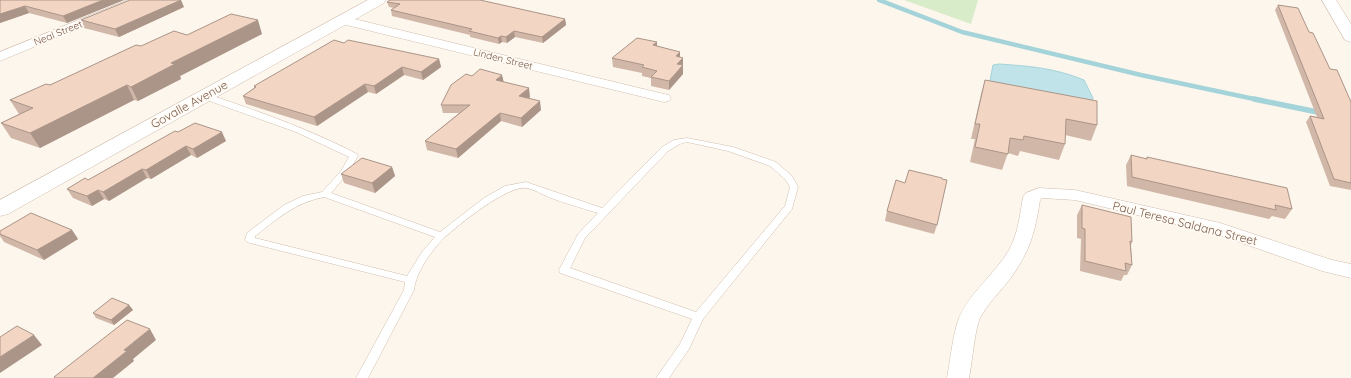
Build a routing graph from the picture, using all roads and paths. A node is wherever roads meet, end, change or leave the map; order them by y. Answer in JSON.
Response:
{"nodes":[{"id":1,"x":138,"y":0,"type":"edge"},
{"id":2,"x":379,"y":0,"type":"edge"},
{"id":3,"x":1329,"y":0,"type":"edge"},
{"id":4,"x":342,"y":20,"type":"junction"},
{"id":5,"x":1351,"y":37,"type":"edge"},
{"id":6,"x":0,"y":57,"type":"edge"},
{"id":7,"x":204,"y":96,"type":"junction"},
{"id":8,"x":664,"y":98,"type":"dead end"},
{"id":9,"x":325,"y":194,"type":"junction"},
{"id":10,"x":0,"y":209,"type":"edge"},
{"id":11,"x":604,"y":212,"type":"junction"},
{"id":12,"x":441,"y":236,"type":"junction"},
{"id":13,"x":1351,"y":271,"type":"edge"},
{"id":14,"x":410,"y":280,"type":"junction"},
{"id":15,"x":698,"y":318,"type":"junction"},
{"id":16,"x":362,"y":378,"type":"edge"},
{"id":17,"x":662,"y":378,"type":"edge"},
{"id":18,"x":958,"y":378,"type":"edge"}],
"edges":[{"from":1,"to":6,"type":"street","name":"Neal Street"},
{"from":2,"to":4,"type":"street","name":"Govalle Avenue"},
{"from":3,"to":5,"type":"street"},
{"from":4,"to":7,"type":"street","name":"Govalle Avenue"},
{"from":4,"to":8,"type":"street","name":"Linden Street"},
{"from":7,"to":9,"type":"lane"},
{"from":7,"to":10,"type":"street","name":"Govalle Avenue"},
{"from":9,"to":12,"type":"lane"},
{"from":9,"to":14,"type":"lane"},
{"from":11,"to":12,"type":"lane"},
{"from":11,"to":15,"type":"lane"},
{"from":11,"to":15,"type":"lane"},
{"from":12,"to":14,"type":"lane"},
{"from":13,"to":18,"type":"street","name":"Paul Teresa Saldana Street"},
{"from":14,"to":16,"type":"lane"},
{"from":15,"to":17,"type":"lane"}]}
